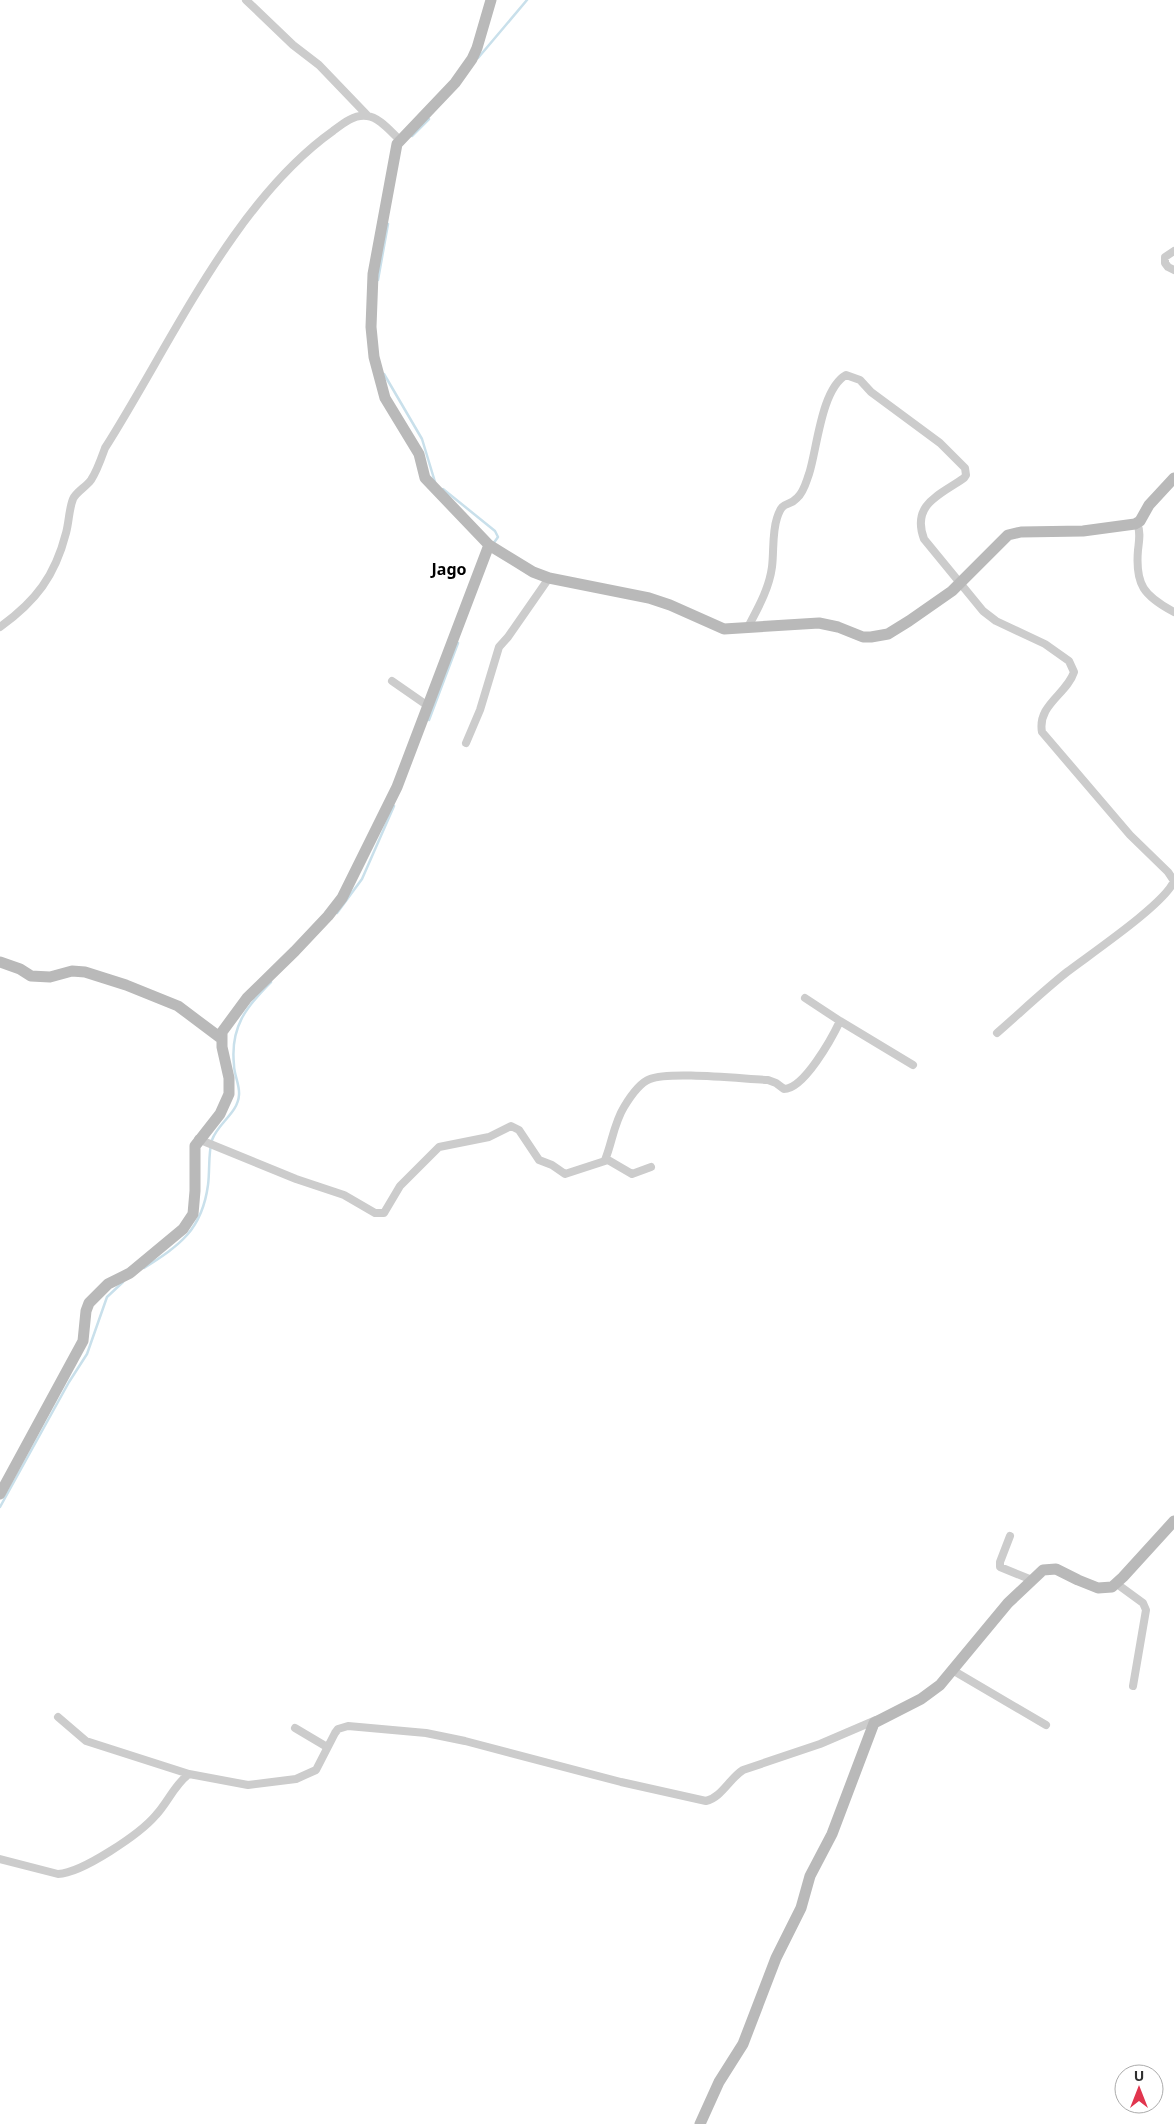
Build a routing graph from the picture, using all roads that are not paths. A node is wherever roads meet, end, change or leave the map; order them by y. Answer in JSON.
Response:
{"nodes":[{"id":1,"x":246,"y":0,"type":"edge"},
{"id":2,"x":491,"y":0,"type":"edge"},
{"id":3,"x":367,"y":116,"type":"junction"},
{"id":4,"x":400,"y":140,"type":"junction"},
{"id":5,"x":1174,"y":251,"type":"edge"},
{"id":6,"x":1174,"y":270,"type":"edge"},
{"id":7,"x":1174,"y":478,"type":"edge"},
{"id":8,"x":1137,"y":523,"type":"junction"},
{"id":9,"x":491,"y":547,"type":"junction"},
{"id":10,"x":549,"y":578,"type":"junction"},
{"id":11,"x":960,"y":582,"type":"junction"},
{"id":12,"x":1174,"y":612,"type":"edge"},
{"id":13,"x":0,"y":627,"type":"edge"},
{"id":14,"x":748,"y":628,"type":"junction"},
{"id":15,"x":392,"y":681,"type":"dead end"},
{"id":16,"x":428,"y":706,"type":"junction"},
{"id":17,"x":466,"y":743,"type":"dead end"},
{"id":18,"x":0,"y":962,"type":"edge"},
{"id":19,"x":805,"y":998,"type":"dead end"},
{"id":20,"x":840,"y":1021,"type":"junction"},
{"id":21,"x":997,"y":1033,"type":"dead end"},
{"id":22,"x":222,"y":1039,"type":"junction"},
{"id":23,"x":913,"y":1065,"type":"dead end"},
{"id":24,"x":201,"y":1140,"type":"junction"},
{"id":25,"x":605,"y":1160,"type":"junction"},
{"id":26,"x":651,"y":1167,"type":"dead end"},
{"id":27,"x":0,"y":1492,"type":"edge"},
{"id":28,"x":1174,"y":1521,"type":"edge"},
{"id":29,"x":1010,"y":1536,"type":"dead end"},
{"id":30,"x":1032,"y":1580,"type":"junction"},
{"id":31,"x":1117,"y":1584,"type":"junction"},
{"id":32,"x":954,"y":1671,"type":"junction"},
{"id":33,"x":1133,"y":1686,"type":"dead end"},
{"id":34,"x":58,"y":1717,"type":"dead end"},
{"id":35,"x":876,"y":1720,"type":"junction"},
{"id":36,"x":1046,"y":1725,"type":"dead end"},
{"id":37,"x":295,"y":1728,"type":"dead end"},
{"id":38,"x":327,"y":1747,"type":"junction"},
{"id":39,"x":190,"y":1774,"type":"junction"},
{"id":40,"x":0,"y":1859,"type":"edge"},
{"id":41,"x":700,"y":2124,"type":"edge"}],
"edges":[{"from":1,"to":3,"type":"street"},
{"from":2,"to":4,"type":"street"},
{"from":3,"to":4,"type":"street"},
{"from":3,"to":13,"type":"street"},
{"from":4,"to":9,"type":"street"},
{"from":5,"to":6,"type":"street"},
{"from":7,"to":8,"type":"street"},
{"from":8,"to":11,"type":"street"},
{"from":8,"to":12,"type":"street"},
{"from":9,"to":10,"type":"street"},
{"from":9,"to":16,"type":"street"},
{"from":10,"to":14,"type":"street"},
{"from":10,"to":17,"type":"street"},
{"from":11,"to":14,"type":"street"},
{"from":11,"to":14,"type":"street"},
{"from":11,"to":21,"type":"street"},
{"from":15,"to":16,"type":"street"},
{"from":16,"to":22,"type":"street"},
{"from":18,"to":22,"type":"street"},
{"from":19,"to":20,"type":"street"},
{"from":20,"to":23,"type":"street"},
{"from":20,"to":25,"type":"street"},
{"from":22,"to":24,"type":"street"},
{"from":24,"to":25,"type":"street"},
{"from":24,"to":27,"type":"street"},
{"from":25,"to":26,"type":"street"},
{"from":28,"to":31,"type":"street"},
{"from":29,"to":30,"type":"street"},
{"from":30,"to":31,"type":"street"},
{"from":30,"to":32,"type":"street"},
{"from":31,"to":33,"type":"street"},
{"from":32,"to":35,"type":"street"},
{"from":32,"to":36,"type":"street"},
{"from":34,"to":39,"type":"street"},
{"from":35,"to":38,"type":"street"},
{"from":35,"to":41,"type":"street"},
{"from":37,"to":38,"type":"street"},
{"from":38,"to":39,"type":"street"},
{"from":39,"to":40,"type":"street"}]}
